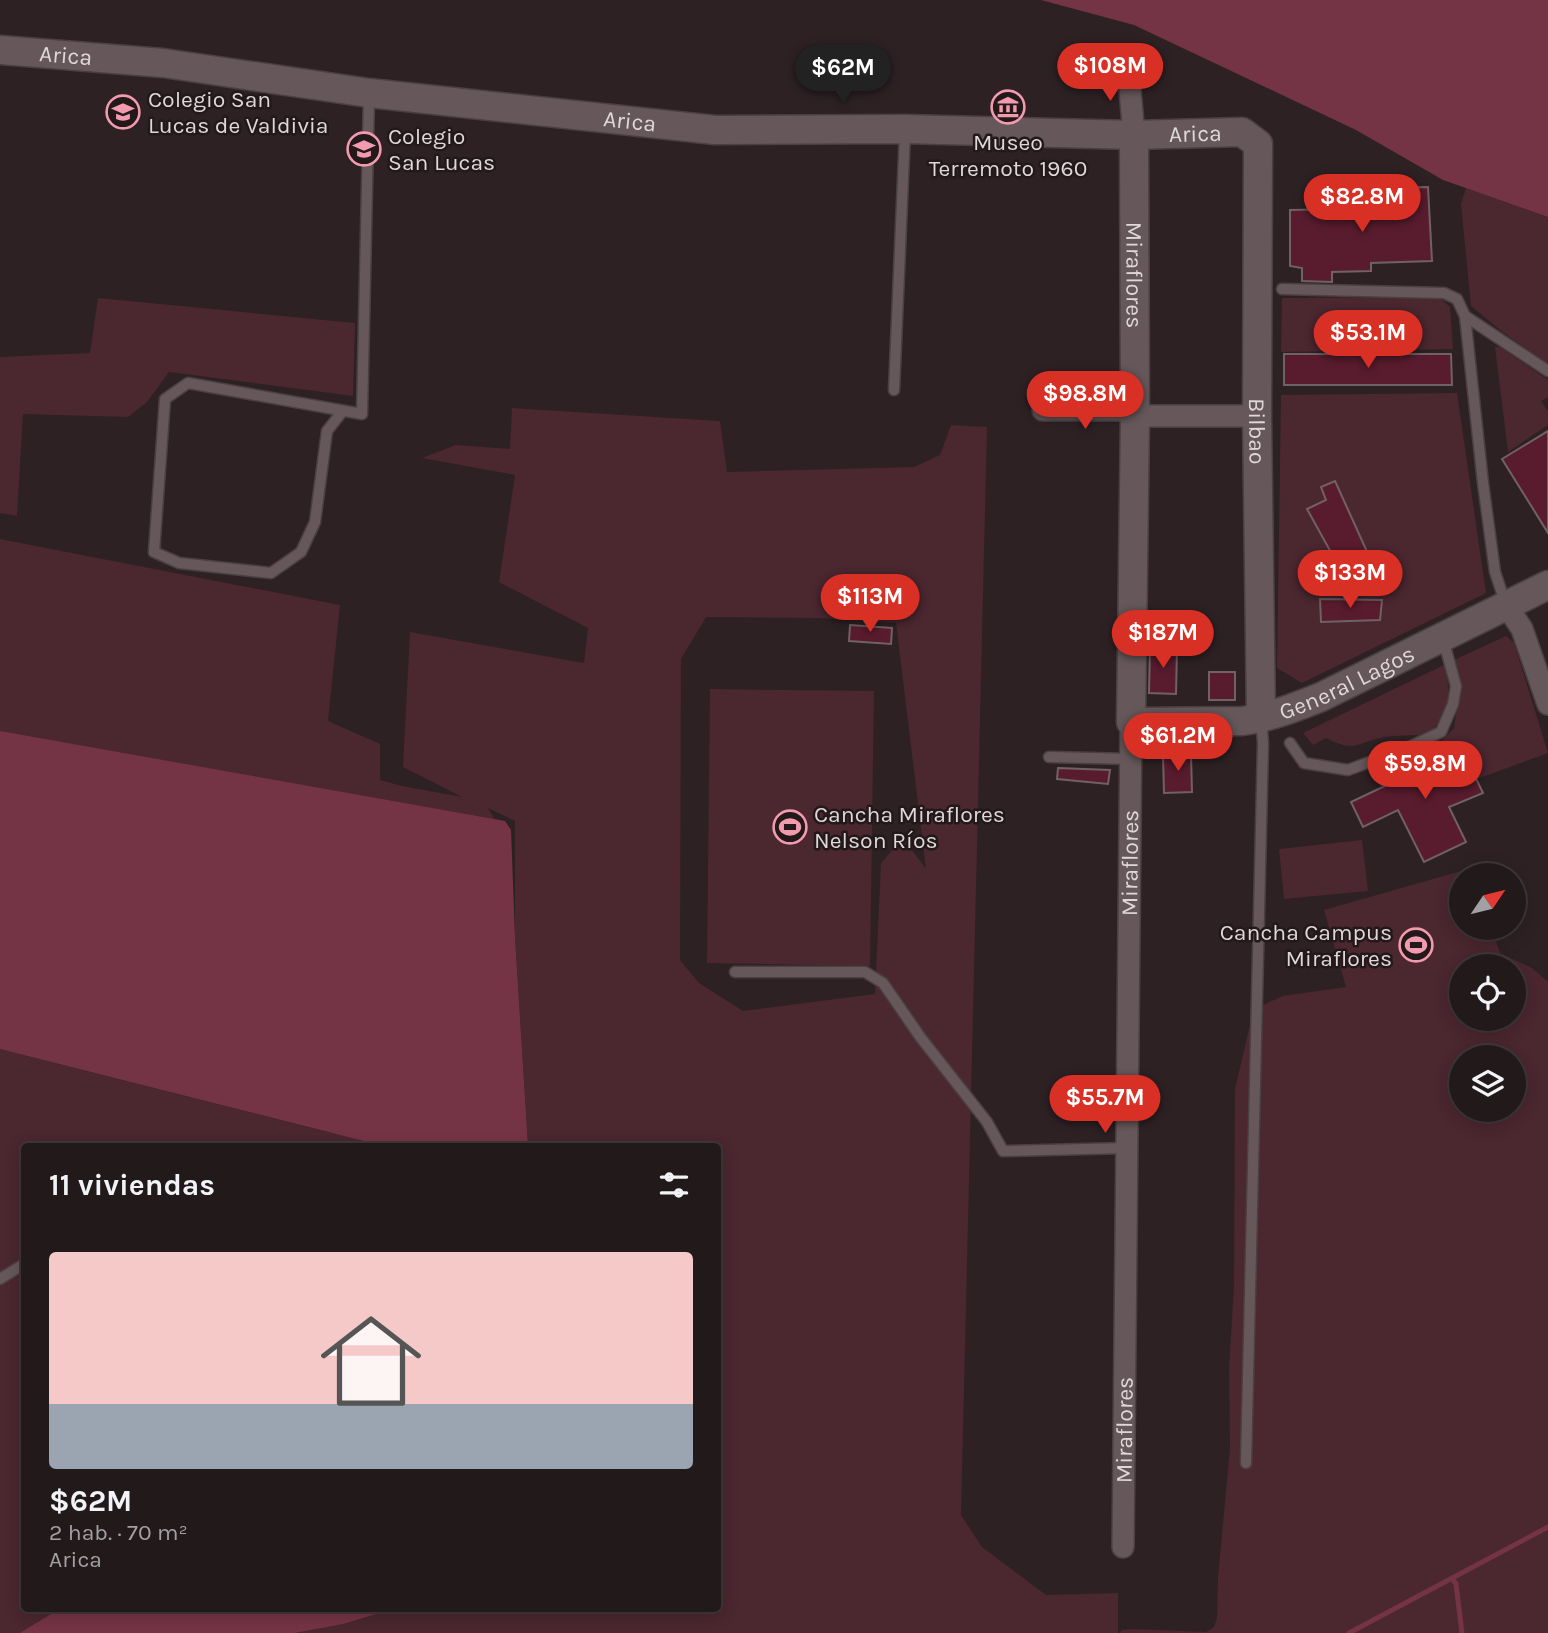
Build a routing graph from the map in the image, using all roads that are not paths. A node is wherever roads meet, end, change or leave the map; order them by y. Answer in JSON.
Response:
{"nodes":[{"id":1,"x":0,"y":50,"type":"edge"},
{"id":2,"x":1128,"y":68,"type":"dead end"},
{"id":3,"x":369,"y":93,"type":"junction"},
{"id":4,"x":905,"y":129,"type":"junction"},
{"id":5,"x":1134,"y":135,"type":"junction"},
{"id":6,"x":1258,"y":144,"type":"joint"},
{"id":7,"x":1282,"y":289,"type":"dead end"},
{"id":8,"x":1465,"y":317,"type":"junction"},
{"id":9,"x":1548,"y":372,"type":"edge"},
{"id":10,"x":894,"y":390,"type":"dead end"},
{"id":11,"x":1043,"y":410,"type":"dead end"},
{"id":12,"x":342,"y":412,"type":"junction"},
{"id":13,"x":1135,"y":416,"type":"junction"},
{"id":14,"x":1256,"y":416,"type":"junction"},
{"id":15,"x":1548,"y":585,"type":"edge"},
{"id":16,"x":1506,"y":605,"type":"junction"},
{"id":17,"x":1442,"y":636,"type":"junction"},
{"id":18,"x":1548,"y":704,"type":"edge"},
{"id":19,"x":1261,"y":719,"type":"junction"},
{"id":20,"x":1131,"y":722,"type":"junction"},
{"id":21,"x":1290,"y":743,"type":"dead end"},
{"id":22,"x":1049,"y":757,"type":"dead end"},
{"id":23,"x":1131,"y":758,"type":"junction"},
{"id":24,"x":735,"y":972,"type":"dead end"},
{"id":25,"x":1126,"y":1148,"type":"junction"},
{"id":26,"x":21,"y":1266,"type":"edge"},
{"id":27,"x":0,"y":1279,"type":"edge"},
{"id":28,"x":1246,"y":1463,"type":"dead end"},
{"id":29,"x":1123,"y":1547,"type":"dead end"}],
"edges":[{"from":1,"to":3,"type":"main road","name":"Arica"},
{"from":2,"to":5,"type":"street"},
{"from":3,"to":4,"type":"main road","name":"Arica"},
{"from":3,"to":12,"type":"lane"},
{"from":4,"to":5,"type":"main road","name":"Arica"},
{"from":4,"to":10,"type":"lane"},
{"from":5,"to":6,"type":"main road","name":"Arica"},
{"from":5,"to":13,"type":"main road","name":"Miraflores"},
{"from":6,"to":14,"type":"main road","name":"Bilbao"},
{"from":7,"to":8,"type":"lane"},
{"from":8,"to":9,"type":"lane"},
{"from":8,"to":16,"type":"lane"},
{"from":11,"to":13,"type":"street"},
{"from":12,"to":12,"type":"lane"},
{"from":13,"to":14,"type":"street"},
{"from":13,"to":20,"type":"main road","name":"Miraflores"},
{"from":14,"to":19,"type":"main road","name":"Bilbao"},
{"from":15,"to":16,"type":"main road","name":"General Lagos"},
{"from":16,"to":17,"type":"main road","name":"General Lagos"},
{"from":16,"to":18,"type":"street"},
{"from":17,"to":19,"type":"main road","name":"General Lagos"},
{"from":17,"to":21,"type":"lane"},
{"from":19,"to":20,"type":"main road","name":"General Lagos"},
{"from":19,"to":28,"type":"lane"},
{"from":20,"to":23,"type":"street","name":"Miraflores"},
{"from":22,"to":23,"type":"lane"},
{"from":23,"to":25,"type":"street","name":"Miraflores"},
{"from":24,"to":25,"type":"lane"},
{"from":25,"to":29,"type":"street","name":"Miraflores"},
{"from":26,"to":27,"type":"lane"}]}
